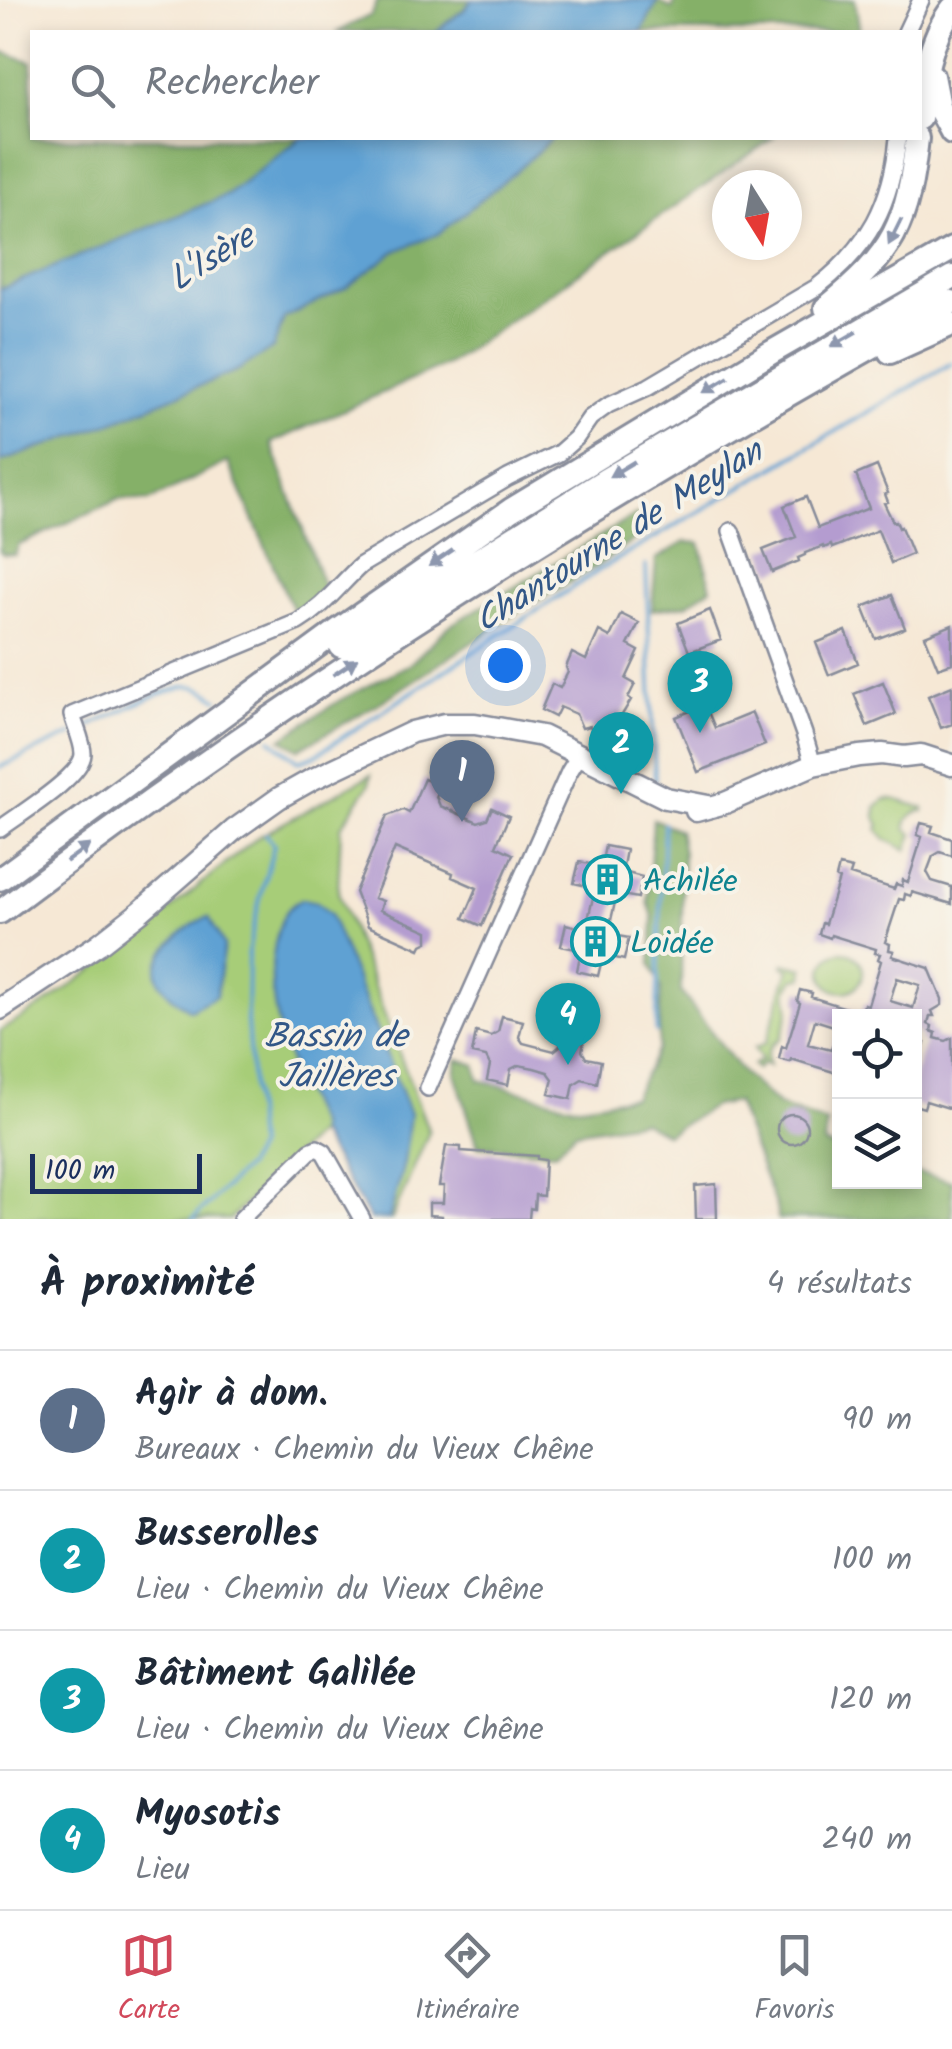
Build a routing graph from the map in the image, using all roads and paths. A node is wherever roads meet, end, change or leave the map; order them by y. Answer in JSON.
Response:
{"nodes":[{"id":1,"x":920,"y":0,"type":"edge"},
{"id":2,"x":952,"y":10,"type":"edge"},
{"id":3,"x":907,"y":30,"type":"edge"},
{"id":4,"x":932,"y":52,"type":"junction"},
{"id":5,"x":922,"y":93,"type":"edge"},
{"id":6,"x":952,"y":132,"type":"edge"},
{"id":7,"x":898,"y":140,"type":"edge"},
{"id":8,"x":918,"y":140,"type":"edge"},
{"id":9,"x":952,"y":249,"type":"edge"},
{"id":10,"x":952,"y":277,"type":"edge"},
{"id":11,"x":952,"y":302,"type":"edge"},
{"id":12,"x":952,"y":324,"type":"edge"},
{"id":13,"x":772,"y":352,"type":"junction"},
{"id":14,"x":786,"y":397,"type":"junction"},
{"id":15,"x":731,"y":531,"type":"dead end"},
{"id":16,"x":577,"y":758,"type":"junction"},
{"id":17,"x":904,"y":758,"type":"junction"},
{"id":18,"x":812,"y":765,"type":"junction"},
{"id":19,"x":952,"y":765,"type":"edge"},
{"id":20,"x":952,"y":776,"type":"edge"},
{"id":21,"x":0,"y":829,"type":"edge"},
{"id":22,"x":0,"y":879,"type":"edge"},
{"id":23,"x":0,"y":912,"type":"edge"},
{"id":24,"x":0,"y":1009,"type":"edge"},
{"id":25,"x":428,"y":1088,"type":"dead end"},
{"id":26,"x":240,"y":1219,"type":"edge"},
{"id":27,"x":362,"y":1219,"type":"edge"}],
"edges":[{"from":1,"to":3,"type":"street"},
{"from":2,"to":4,"type":"highway"},
{"from":4,"to":5,"type":"highway"},
{"from":4,"to":6,"type":"highway"},
{"from":7,"to":21,"type":"street"},
{"from":8,"to":13,"type":"highway","one_way":true},
{"from":9,"to":13,"type":"highway"},
{"from":10,"to":22,"type":"highway","one_way":true},
{"from":11,"to":14,"type":"highway"},
{"from":12,"to":14,"type":"highway"},
{"from":13,"to":22,"type":"highway","one_way":true},
{"from":23,"to":14,"type":"highway","one_way":true},
{"from":15,"to":18,"type":"street"},
{"from":16,"to":18,"type":"main road"},
{"from":16,"to":24,"type":"main road"},
{"from":16,"to":25,"type":"street"},
{"from":17,"to":18,"type":"main road"},
{"from":17,"to":19,"type":"main road"},
{"from":17,"to":20,"type":"main road"},
{"from":26,"to":27,"type":"street"}]}
